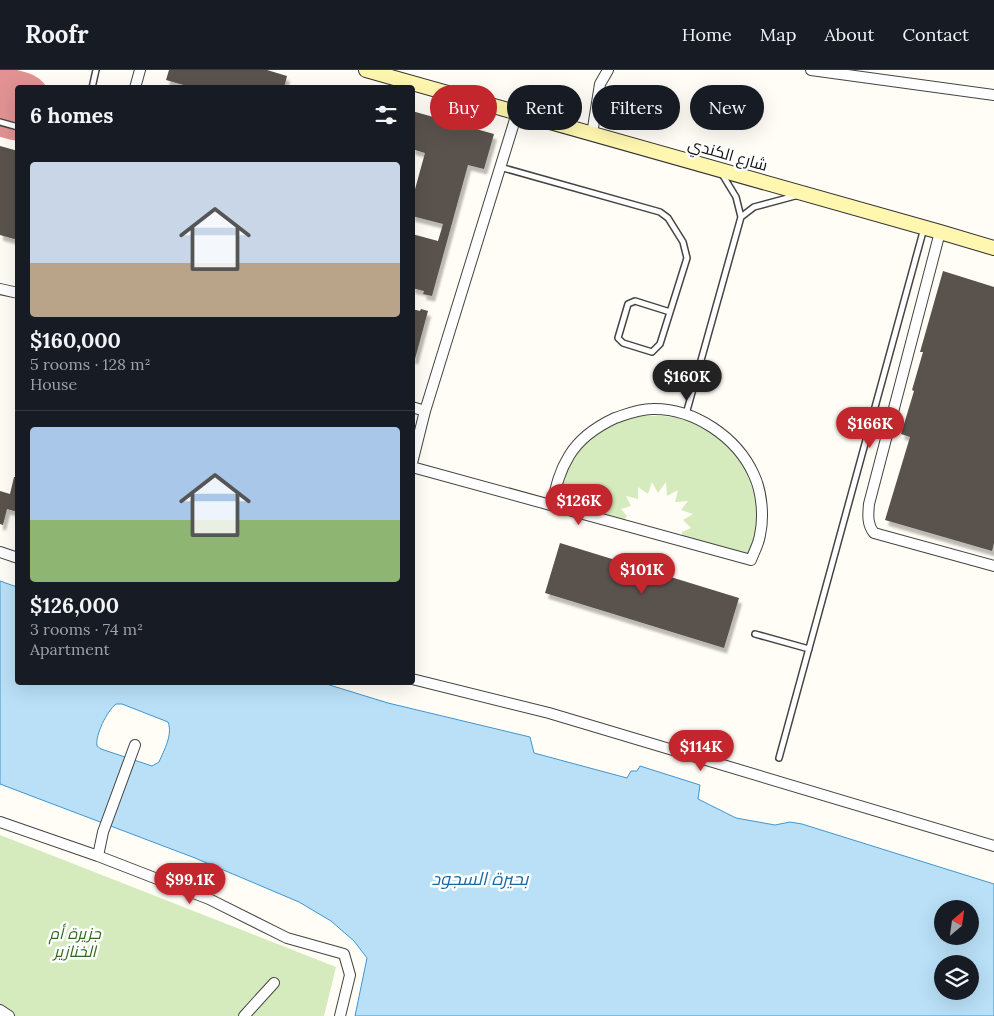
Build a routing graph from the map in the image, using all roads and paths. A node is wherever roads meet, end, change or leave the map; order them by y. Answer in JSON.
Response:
{"nodes":[{"id":1,"x":96,"y":70,"type":"edge"},
{"id":2,"x":140,"y":70,"type":"edge"},
{"id":3,"x":366,"y":70,"type":"edge"},
{"id":4,"x":608,"y":70,"type":"edge"},
{"id":5,"x":811,"y":70,"type":"edge"},
{"id":6,"x":93,"y":85,"type":"edge"},
{"id":7,"x":136,"y":85,"type":"edge"},
{"id":8,"x":994,"y":95,"type":"edge"},
{"id":9,"x":507,"y":110,"type":"edge"},
{"id":10,"x":0,"y":122,"type":"edge"},
{"id":11,"x":15,"y":126,"type":"edge"},
{"id":12,"x":512,"y":130,"type":"edge"},
{"id":13,"x":578,"y":130,"type":"edge"},
{"id":14,"x":592,"y":134,"type":"junction"},
{"id":15,"x":500,"y":167,"type":"junction"},
{"id":16,"x":720,"y":170,"type":"junction"},
{"id":17,"x":806,"y":194,"type":"junction"},
{"id":18,"x":741,"y":217,"type":"junction"},
{"id":19,"x":924,"y":227,"type":"junction"},
{"id":20,"x":940,"y":232,"type":"junction"},
{"id":21,"x":994,"y":248,"type":"edge"},
{"id":22,"x":0,"y":289,"type":"edge"},
{"id":23,"x":15,"y":293,"type":"edge"},
{"id":24,"x":670,"y":312,"type":"junction"},
{"id":25,"x":415,"y":408,"type":"edge"},
{"id":26,"x":426,"y":411,"type":"junction"},
{"id":27,"x":686,"y":414,"type":"junction"},
{"id":28,"x":415,"y":452,"type":"edge"},
{"id":29,"x":415,"y":468,"type":"edge"},
{"id":30,"x":552,"y":505,"type":"junction"},
{"id":31,"x":0,"y":552,"type":"edge"},
{"id":32,"x":15,"y":557,"type":"edge"},
{"id":33,"x":994,"y":566,"type":"edge"},
{"id":34,"x":755,"y":634,"type":"dead end"},
{"id":35,"x":809,"y":649,"type":"junction"},
{"id":36,"x":415,"y":680,"type":"edge"},
{"id":37,"x":135,"y":745,"type":"dead end"},
{"id":38,"x":779,"y":758,"type":"dead end"},
{"id":39,"x":0,"y":822,"type":"edge"},
{"id":40,"x":994,"y":846,"type":"edge"},
{"id":41,"x":98,"y":856,"type":"junction"},
{"id":42,"x":274,"y":983,"type":"dead end"},
{"id":43,"x":0,"y":1010,"type":"edge"},
{"id":44,"x":10,"y":1016,"type":"edge"},
{"id":45,"x":244,"y":1016,"type":"edge"},
{"id":46,"x":340,"y":1016,"type":"edge"}],
"edges":[{"from":1,"to":6,"type":"lane"},
{"from":2,"to":7,"type":"street"},
{"from":3,"to":9,"type":"street","name":"شارع الكندي"},
{"from":4,"to":14,"type":"street"},
{"from":5,"to":8,"type":"street"},
{"from":10,"to":11,"type":"lane"},
{"from":12,"to":15,"type":"street"},
{"from":13,"to":14,"type":"street","name":"شارع الكندي"},
{"from":14,"to":16,"type":"street","name":"شارع الكندي"},
{"from":15,"to":24,"type":"lane"},
{"from":15,"to":26,"type":"street"},
{"from":16,"to":17,"type":"street","name":"شارع الكندي"},
{"from":16,"to":18,"type":"lane"},
{"from":17,"to":18,"type":"lane"},
{"from":17,"to":19,"type":"street","name":"شارع الكندي"},
{"from":18,"to":27,"type":"lane"},
{"from":19,"to":20,"type":"street","name":"شارع الكندي"},
{"from":19,"to":35,"type":"lane"},
{"from":20,"to":21,"type":"street","name":"شارع الكندي"},
{"from":20,"to":33,"type":"street"},
{"from":22,"to":23,"type":"street"},
{"from":24,"to":24,"type":"lane"},
{"from":25,"to":26,"type":"street"},
{"from":26,"to":28,"type":"street"},
{"from":27,"to":30,"type":"street"},
{"from":27,"to":30,"type":"street"},
{"from":29,"to":30,"type":"street"},
{"from":31,"to":32,"type":"street"},
{"from":34,"to":35,"type":"lane"},
{"from":35,"to":38,"type":"lane"},
{"from":36,"to":40,"type":"street"},
{"from":37,"to":41,"type":"street"},
{"from":39,"to":41,"type":"street"},
{"from":41,"to":46,"type":"street"},
{"from":42,"to":45,"type":"street"},
{"from":43,"to":44,"type":"street"}]}
